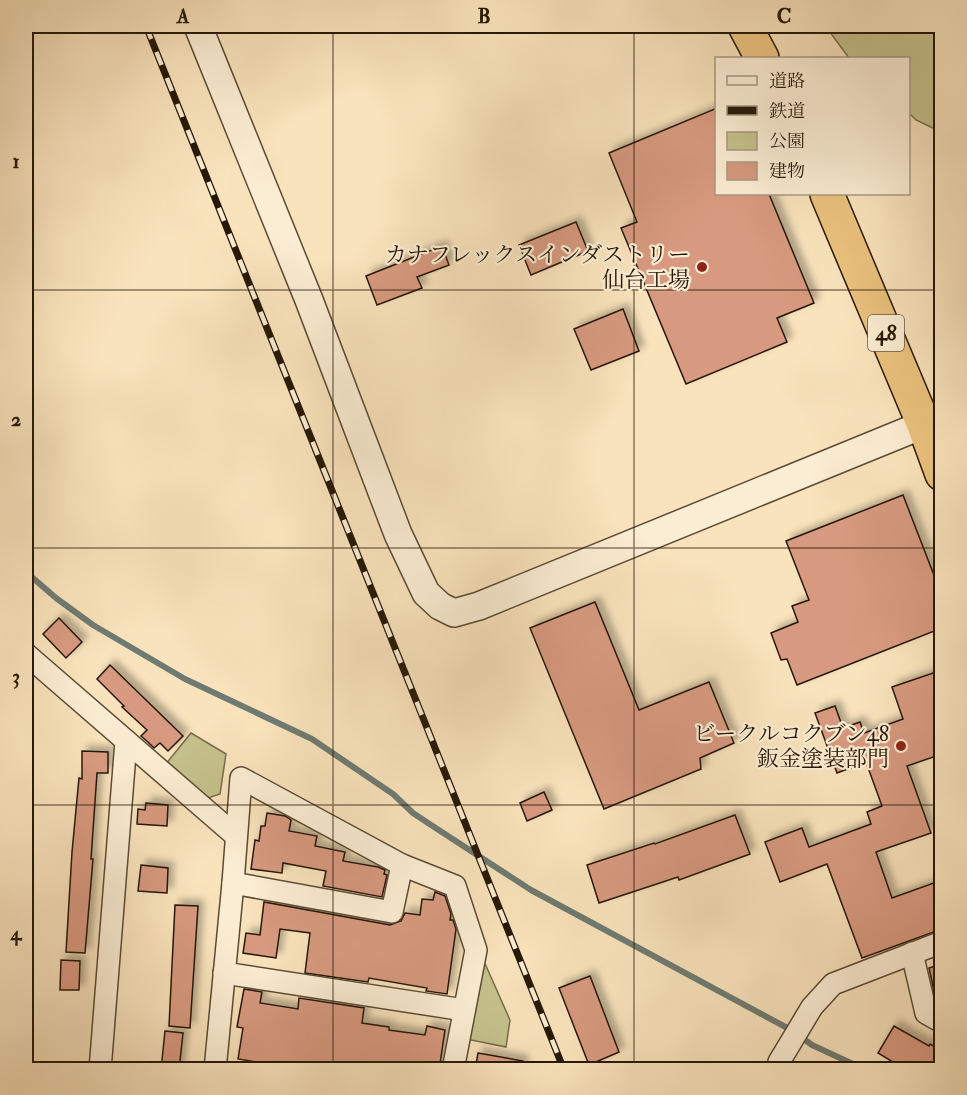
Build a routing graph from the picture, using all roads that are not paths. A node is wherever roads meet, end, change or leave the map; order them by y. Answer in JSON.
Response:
{"nodes":[{"id":1,"x":198,"y":26,"type":"edge"},
{"id":2,"x":745,"y":26,"type":"edge"},
{"id":3,"x":761,"y":57,"type":"edge"},
{"id":4,"x":827,"y":195,"type":"edge"},
{"id":5,"x":933,"y":421,"type":"edge"},
{"id":6,"x":942,"y":474,"type":"edge"},
{"id":7,"x":26,"y":654,"type":"edge"},
{"id":8,"x":126,"y":741,"type":"junction"},
{"id":9,"x":236,"y":836,"type":"junction"},
{"id":10,"x":402,"y":865,"type":"junction"},
{"id":11,"x":233,"y":883,"type":"junction"},
{"id":12,"x":942,"y":942,"type":"edge"},
{"id":13,"x":912,"y":953,"type":"junction"},
{"id":14,"x":224,"y":973,"type":"junction"},
{"id":15,"x":465,"y":1010,"type":"junction"},
{"id":16,"x":942,"y":1022,"type":"edge"},
{"id":17,"x":780,"y":1066,"type":"edge"},
{"id":18,"x":100,"y":1070,"type":"edge"},
{"id":19,"x":215,"y":1070,"type":"edge"},
{"id":20,"x":453,"y":1070,"type":"edge"}],
"edges":[{"from":1,"to":5,"type":"street"},
{"from":2,"to":3,"type":"highway"},
{"from":4,"to":5,"type":"highway","number":"48"},
{"from":5,"to":6,"type":"highway","number":"48"},
{"from":7,"to":8,"type":"street"},
{"from":8,"to":9,"type":"street"},
{"from":8,"to":18,"type":"street"},
{"from":9,"to":10,"type":"street"},
{"from":9,"to":11,"type":"street"},
{"from":10,"to":11,"type":"street"},
{"from":10,"to":15,"type":"street"},
{"from":11,"to":14,"type":"street"},
{"from":12,"to":13,"type":"street"},
{"from":13,"to":16,"type":"street"},
{"from":13,"to":17,"type":"street"},
{"from":14,"to":15,"type":"street"},
{"from":14,"to":19,"type":"street"},
{"from":15,"to":20,"type":"street"}]}
